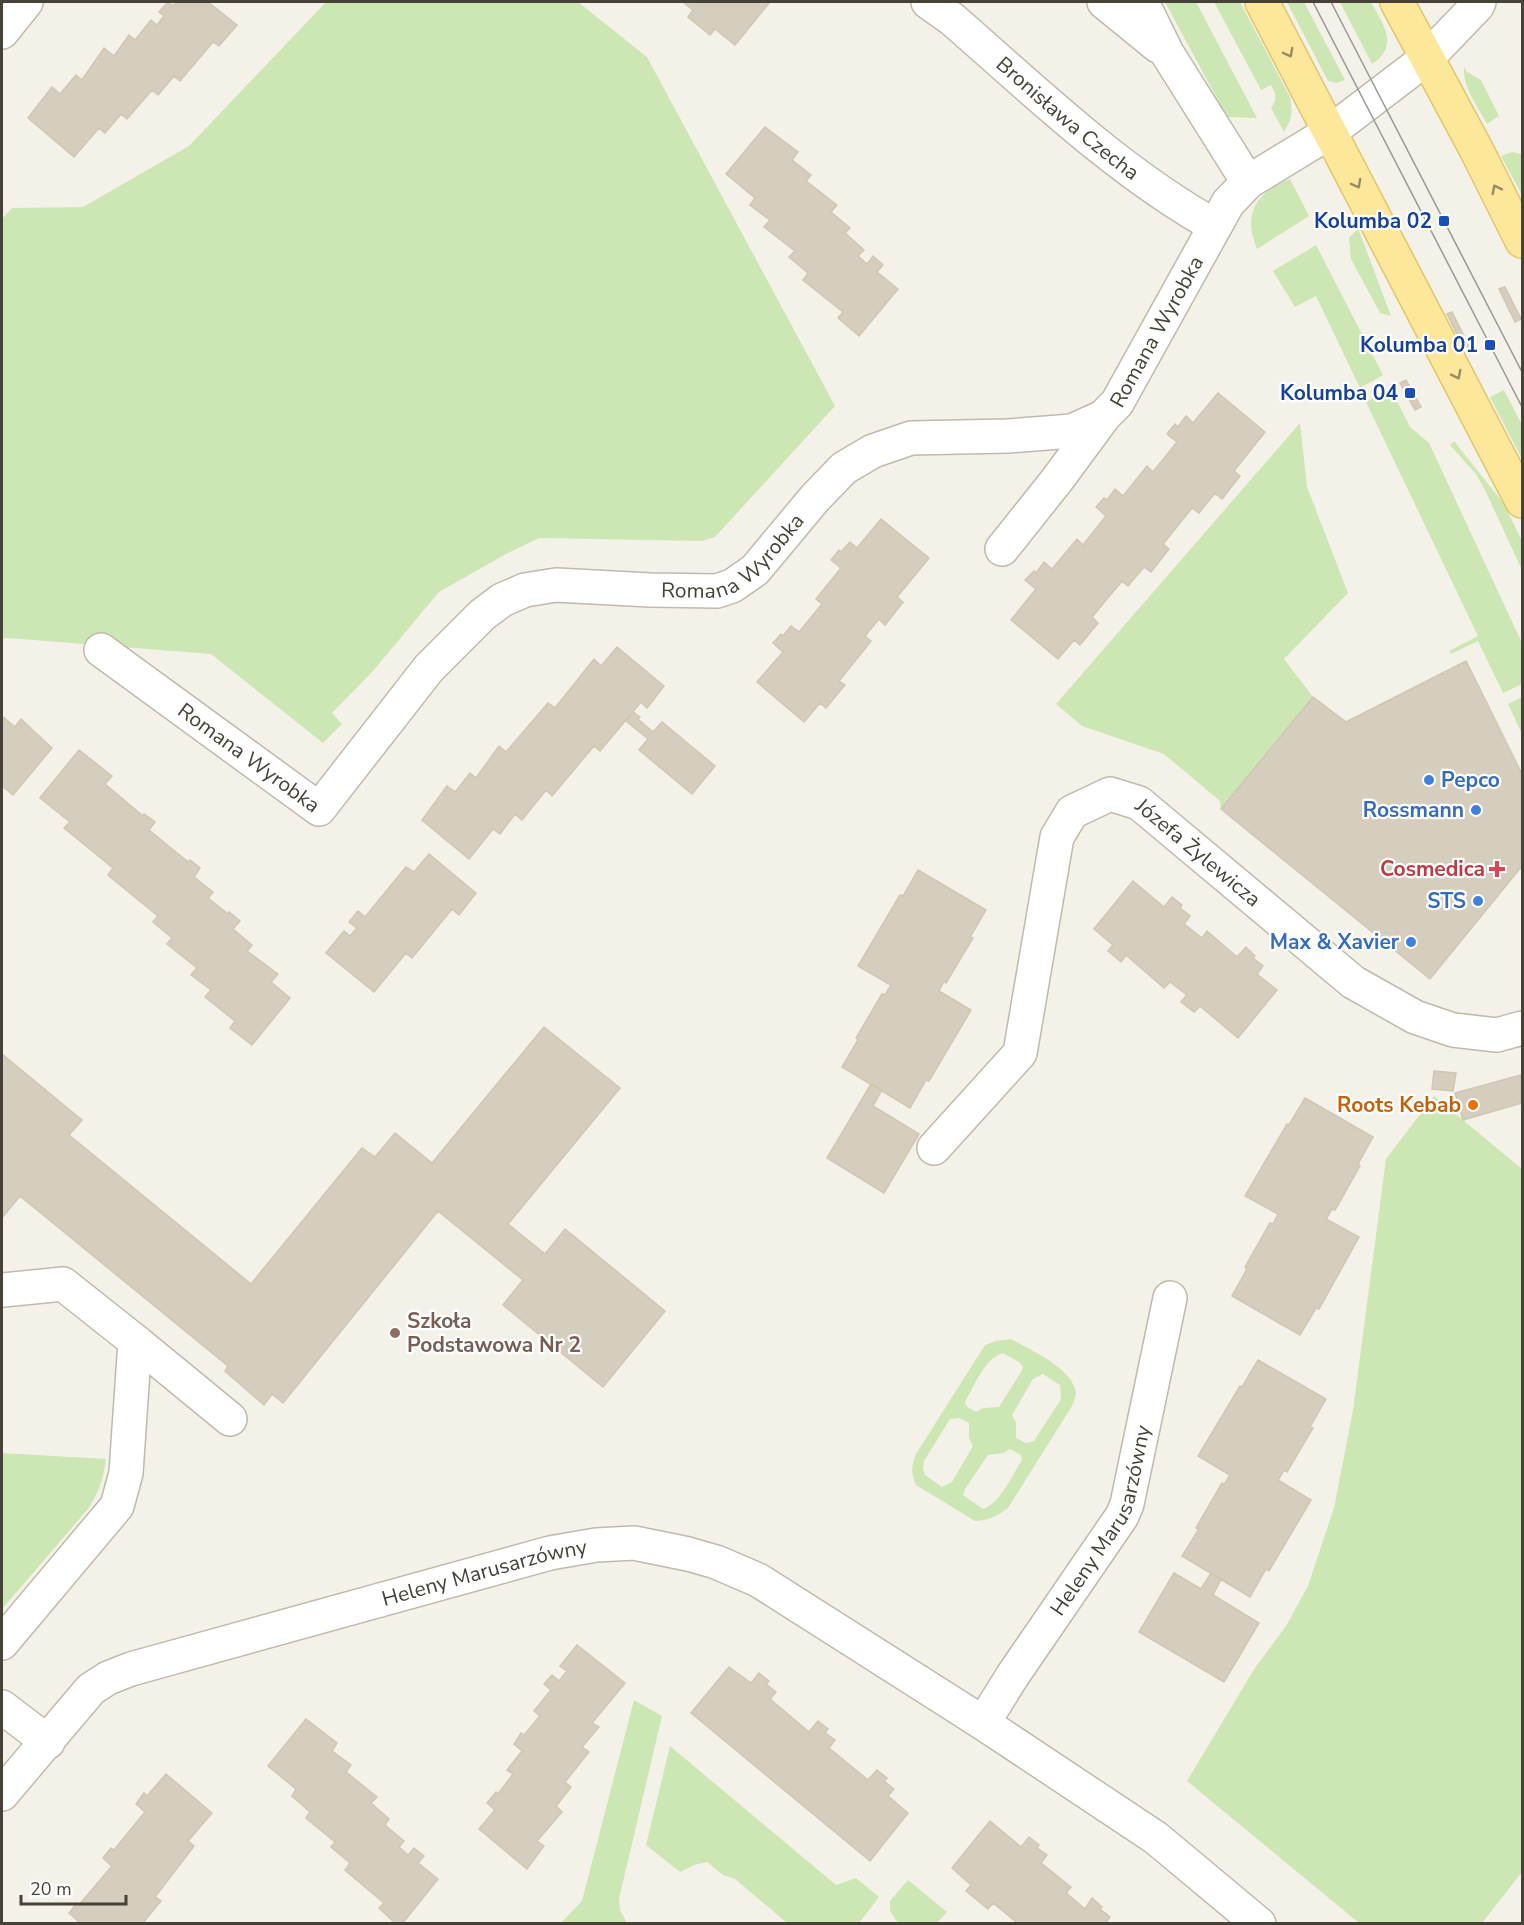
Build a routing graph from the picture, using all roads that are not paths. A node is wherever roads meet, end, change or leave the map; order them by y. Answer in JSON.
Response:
{"nodes":[{"id":1,"x":26,"y":2,"type":"edge"},
{"id":2,"x":928,"y":2,"type":"edge"},
{"id":3,"x":1104,"y":2,"type":"edge"},
{"id":4,"x":1142,"y":2,"type":"edge"},
{"id":5,"x":1262,"y":2,"type":"edge"},
{"id":6,"x":1397,"y":2,"type":"edge"},
{"id":7,"x":1479,"y":2,"type":"edge"},
{"id":8,"x":2,"y":32,"type":"edge"},
{"id":9,"x":1167,"y":53,"type":"junction"},
{"id":10,"x":1427,"y":58,"type":"junction"},
{"id":11,"x":1330,"y":132,"type":"junction"},
{"id":12,"x":1248,"y":182,"type":"junction"},
{"id":13,"x":1215,"y":226,"type":"junction"},
{"id":14,"x":1522,"y":241,"type":"edge"},
{"id":15,"x":1103,"y":417,"type":"junction"},
{"id":16,"x":1522,"y":501,"type":"edge"},
{"id":17,"x":1002,"y":549,"type":"dead end"},
{"id":18,"x":101,"y":650,"type":"dead end"},
{"id":19,"x":1522,"y":1028,"type":"edge"},
{"id":20,"x":934,"y":1148,"type":"dead end"},
{"id":21,"x":3,"y":1290,"type":"dead end"},
{"id":22,"x":1170,"y":1298,"type":"dead end"},
{"id":23,"x":135,"y":1341,"type":"junction"},
{"id":24,"x":230,"y":1419,"type":"dead end"},
{"id":25,"x":2,"y":1643,"type":"edge"},
{"id":26,"x":2,"y":1707,"type":"edge"},
{"id":27,"x":983,"y":1723,"type":"junction"},
{"id":28,"x":48,"y":1742,"type":"junction"},
{"id":29,"x":2,"y":1794,"type":"edge"},
{"id":30,"x":1259,"y":1923,"type":"edge"}],
"edges":[{"from":1,"to":8,"type":"street"},
{"from":2,"to":13,"type":"street","name":"Bronisława Czecha"},
{"from":3,"to":9,"type":"street"},
{"from":4,"to":9,"type":"street"},
{"from":5,"to":11,"type":"main road","one_way":true},
{"from":6,"to":10,"type":"main road"},
{"from":7,"to":10,"type":"street","name":"Romana Wyrobka"},
{"from":9,"to":12,"type":"street"},
{"from":10,"to":11,"type":"street","name":"Romana Wyrobka"},
{"from":14,"to":10,"type":"main road","one_way":true},
{"from":11,"to":12,"type":"street","name":"Romana Wyrobka"},
{"from":11,"to":16,"type":"main road","one_way":true},
{"from":12,"to":13,"type":"street","name":"Romana Wyrobka"},
{"from":13,"to":15,"type":"street","name":"Romana Wyrobka"},
{"from":15,"to":17,"type":"street"},
{"from":15,"to":18,"type":"street","name":"Romana Wyrobka"},
{"from":19,"to":20,"type":"street","name":"Józefa Żylewicza"},
{"from":21,"to":23,"type":"street"},
{"from":22,"to":27,"type":"street","name":"Heleny Marusarzówny"},
{"from":23,"to":24,"type":"street"},
{"from":23,"to":25,"type":"street"},
{"from":26,"to":28,"type":"street"},
{"from":27,"to":28,"type":"street","name":"Heleny Marusarzówny"},
{"from":27,"to":30,"type":"street","name":"Heleny Marusarzówny"},
{"from":28,"to":29,"type":"street","name":"Heleny Marusarzówny"}]}
